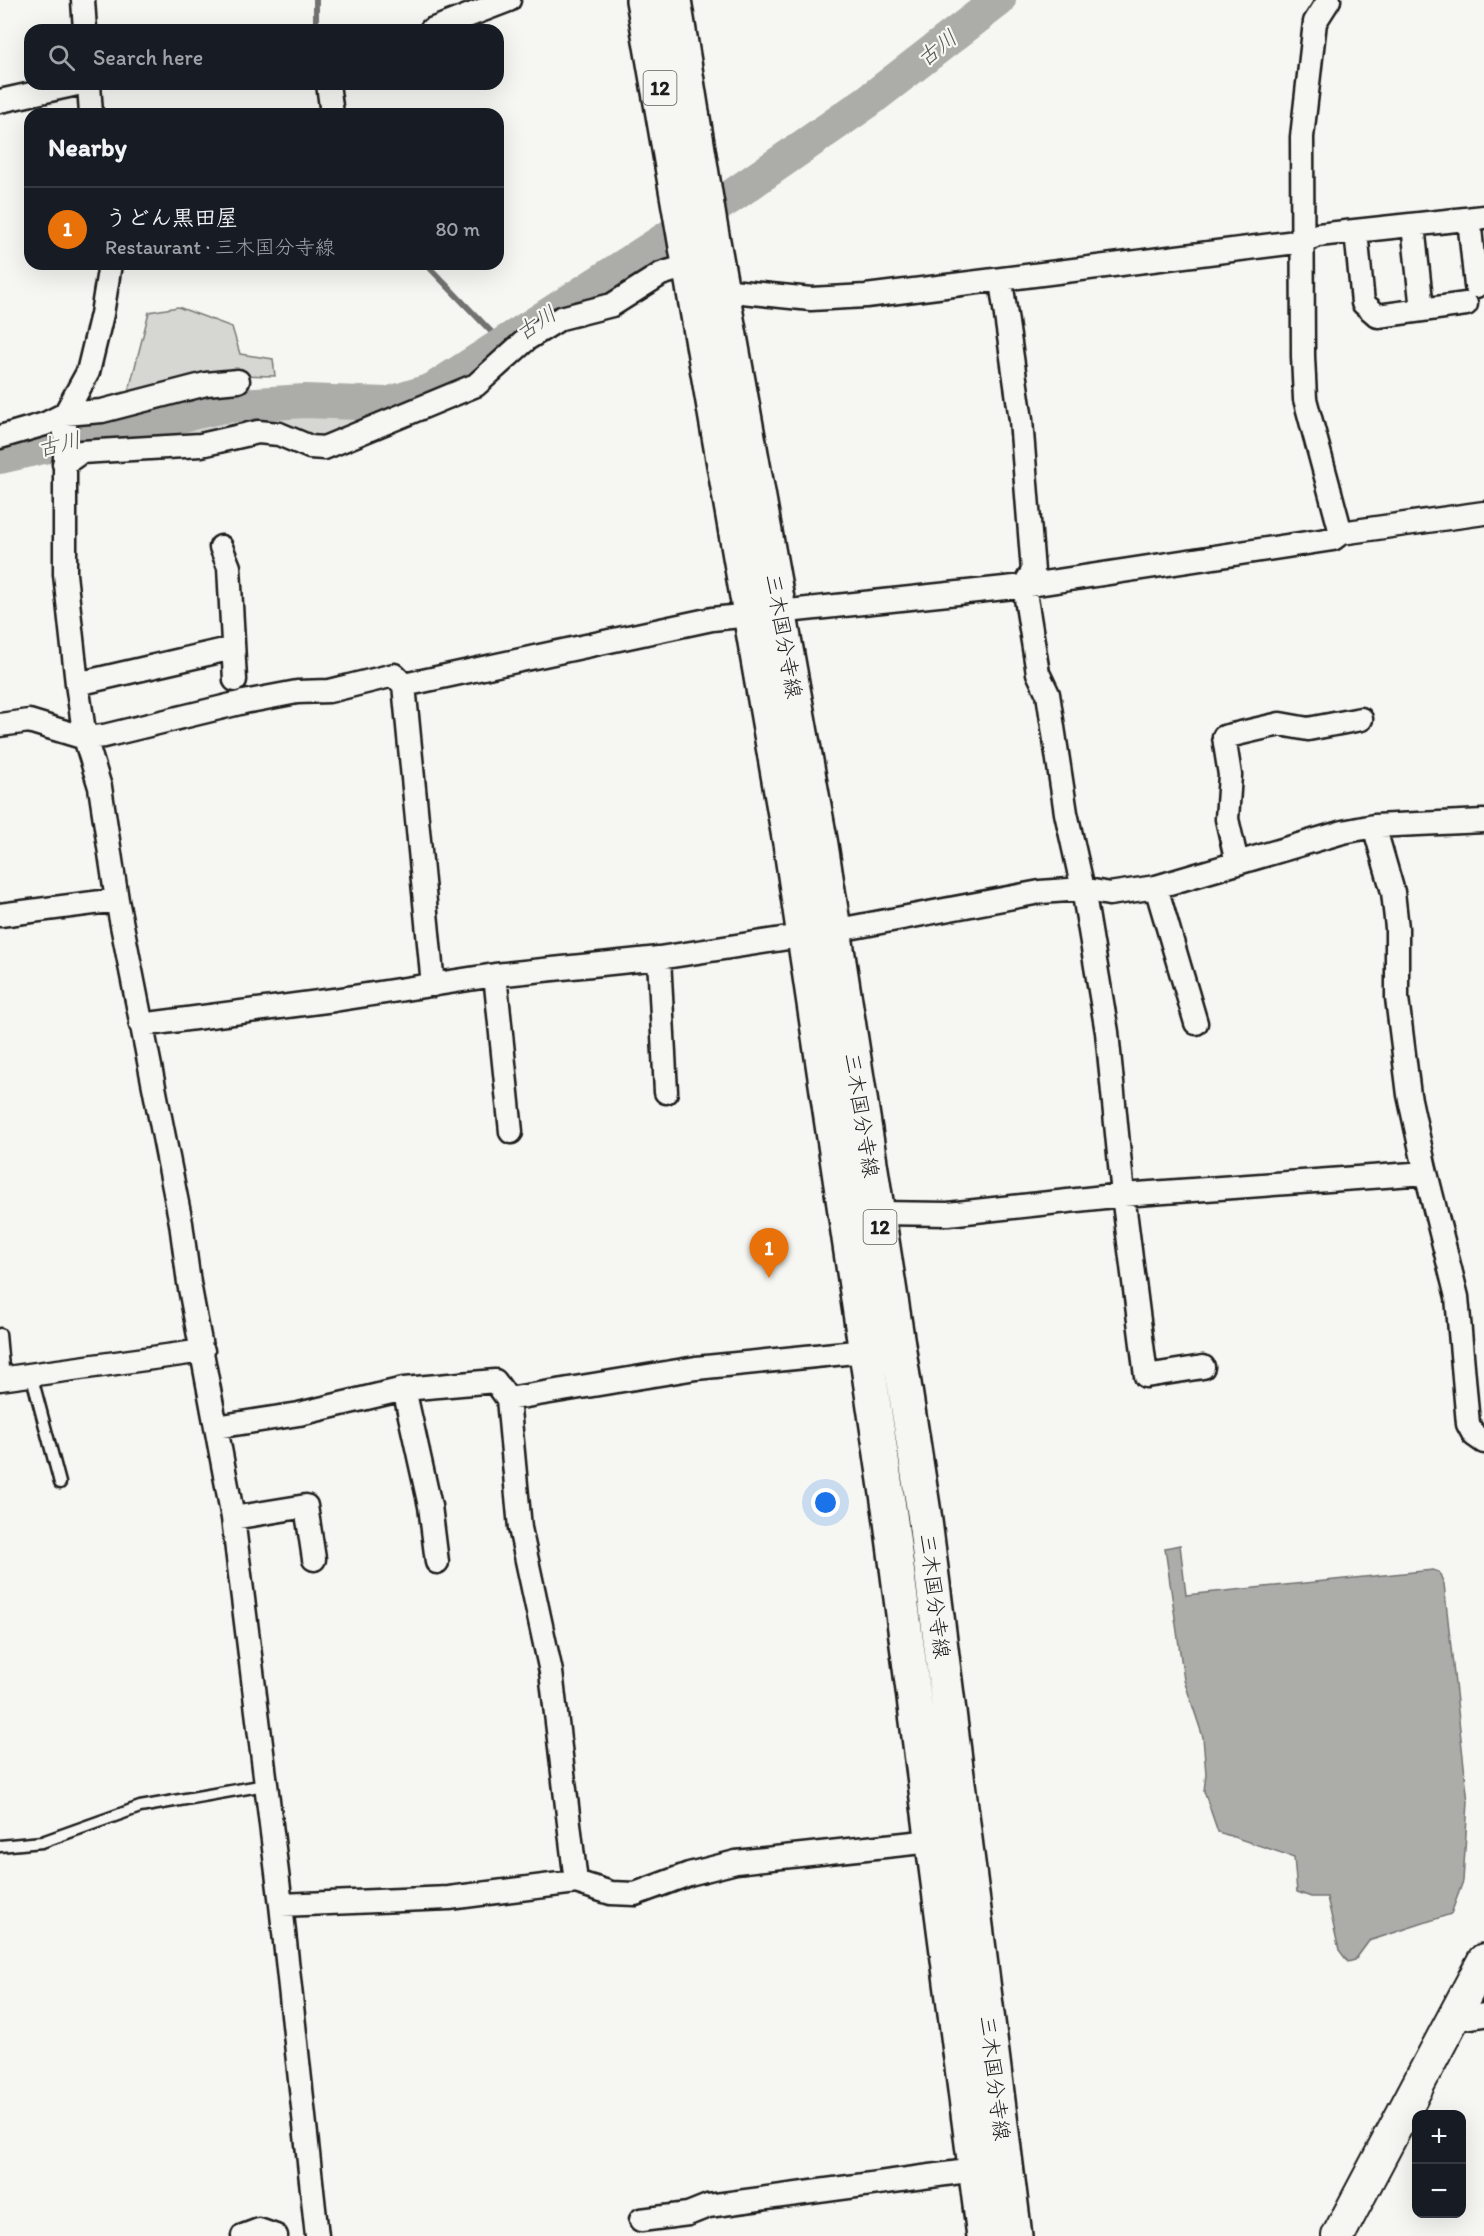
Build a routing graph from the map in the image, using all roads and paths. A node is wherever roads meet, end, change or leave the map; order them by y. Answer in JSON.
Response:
{"nodes":[{"id":1,"x":83,"y":0,"type":"edge"},
{"id":2,"x":509,"y":0,"type":"edge"},
{"id":3,"x":643,"y":0,"type":"edge"},
{"id":4,"x":674,"y":0,"type":"edge"},
{"id":5,"x":1329,"y":0,"type":"edge"},
{"id":6,"x":85,"y":24,"type":"edge"},
{"id":7,"x":447,"y":24,"type":"edge"},
{"id":8,"x":50,"y":90,"type":"edge"},
{"id":9,"x":89,"y":90,"type":"edge"},
{"id":10,"x":329,"y":90,"type":"edge"},
{"id":11,"x":0,"y":101,"type":"edge"},
{"id":12,"x":91,"y":108,"type":"edge"},
{"id":13,"x":331,"y":108,"type":"edge"},
{"id":14,"x":687,"y":169,"type":"junction"},
{"id":15,"x":1477,"y":218,"type":"edge"},
{"id":16,"x":1413,"y":225,"type":"junction"},
{"id":17,"x":697,"y":230,"type":"junction"},
{"id":18,"x":1356,"y":231,"type":"junction"},
{"id":19,"x":1304,"y":241,"type":"junction"},
{"id":20,"x":109,"y":270,"type":"edge"},
{"id":21,"x":690,"y":272,"type":"junction"},
{"id":22,"x":1001,"y":281,"type":"junction"},
{"id":23,"x":722,"y":290,"type":"junction"},
{"id":24,"x":1422,"y":310,"type":"junction"},
{"id":25,"x":238,"y":381,"type":"dead end"},
{"id":26,"x":65,"y":420,"type":"junction"},
{"id":27,"x":0,"y":437,"type":"edge"},
{"id":28,"x":64,"y":459,"type":"junction"},
{"id":29,"x":1484,"y":513,"type":"edge"},
{"id":30,"x":1341,"y":533,"type":"junction"},
{"id":31,"x":221,"y":547,"type":"dead end"},
{"id":32,"x":1024,"y":586,"type":"junction"},
{"id":33,"x":765,"y":615,"type":"junction"},
{"id":34,"x":233,"y":648,"type":"junction"},
{"id":35,"x":235,"y":680,"type":"dead end"},
{"id":36,"x":77,"y":684,"type":"junction"},
{"id":37,"x":404,"y":685,"type":"junction"},
{"id":38,"x":1360,"y":719,"type":"dead end"},
{"id":39,"x":0,"y":724,"type":"edge"},
{"id":40,"x":85,"y":738,"type":"junction"},
{"id":41,"x":1484,"y":821,"type":"edge"},
{"id":42,"x":1374,"y":826,"type":"junction"},
{"id":43,"x":1236,"y":863,"type":"junction"},
{"id":44,"x":1156,"y":886,"type":"junction"},
{"id":45,"x":1083,"y":889,"type":"junction"},
{"id":46,"x":117,"y":900,"type":"junction"},
{"id":47,"x":0,"y":915,"type":"edge"},
{"id":48,"x":819,"y":933,"type":"junction"},
{"id":49,"x":659,"y":958,"type":"junction"},
{"id":50,"x":495,"y":975,"type":"junction"},
{"id":51,"x":433,"y":984,"type":"junction"},
{"id":52,"x":1196,"y":1023,"type":"dead end"},
{"id":53,"x":141,"y":1025,"type":"junction"},
{"id":54,"x":666,"y":1092,"type":"dead end"},
{"id":55,"x":511,"y":1132,"type":"dead end"},
{"id":56,"x":1426,"y":1173,"type":"junction"},
{"id":57,"x":1123,"y":1195,"type":"junction"},
{"id":58,"x":878,"y":1213,"type":"junction"},
{"id":59,"x":0,"y":1334,"type":"edge"},
{"id":60,"x":203,"y":1351,"type":"junction"},
{"id":61,"x":865,"y":1351,"type":"junction"},
{"id":62,"x":1203,"y":1367,"type":"dead end"},
{"id":63,"x":31,"y":1374,"type":"junction"},
{"id":64,"x":2,"y":1379,"type":"edge"},
{"id":65,"x":404,"y":1389,"type":"junction"},
{"id":66,"x":508,"y":1399,"type":"junction"},
{"id":67,"x":216,"y":1427,"type":"junction"},
{"id":68,"x":1484,"y":1442,"type":"edge"},
{"id":69,"x":60,"y":1483,"type":"dead end"},
{"id":70,"x":233,"y":1518,"type":"junction"},
{"id":71,"x":314,"y":1559,"type":"dead end"},
{"id":72,"x":437,"y":1562,"type":"dead end"},
{"id":73,"x":265,"y":1785,"type":"junction"},
{"id":74,"x":932,"y":1841,"type":"junction"},
{"id":75,"x":0,"y":1846,"type":"edge"},
{"id":76,"x":576,"y":1882,"type":"junction"},
{"id":77,"x":281,"y":1905,"type":"junction"},
{"id":78,"x":1484,"y":1960,"type":"edge"},
{"id":79,"x":1484,"y":2015,"type":"edge"},
{"id":80,"x":1452,"y":2020,"type":"junction"},
{"id":81,"x":975,"y":2170,"type":"junction"},
{"id":82,"x":641,"y":2220,"type":"dead end"},
{"id":83,"x":243,"y":2236,"type":"edge"},
{"id":84,"x":276,"y":2236,"type":"edge"},
{"id":85,"x":317,"y":2236,"type":"edge"},
{"id":86,"x":984,"y":2236,"type":"edge"},
{"id":87,"x":1015,"y":2236,"type":"edge"},
{"id":88,"x":1338,"y":2236,"type":"edge"}],
"edges":[{"from":1,"to":6,"type":"street"},
{"from":2,"to":7,"type":"street"},
{"from":3,"to":14,"type":"main road","name":"三木国分寺線","number":"12"},
{"from":4,"to":14,"type":"main road","name":"三木国分寺線","number":"12"},
{"from":5,"to":19,"type":"street"},
{"from":8,"to":11,"type":"street"},
{"from":9,"to":12,"type":"street"},
{"from":10,"to":13,"type":"street"},
{"from":14,"to":17,"type":"main road","name":"三木国分寺線","number":"12"},
{"from":15,"to":16,"type":"street"},
{"from":15,"to":24,"type":"street"},
{"from":16,"to":18,"type":"street"},
{"from":16,"to":24,"type":"street"},
{"from":17,"to":21,"type":"main road","name":"三木国分寺線","number":"12"},
{"from":17,"to":23,"type":"main road","name":"三木国分寺線","number":"12"},
{"from":18,"to":19,"type":"street"},
{"from":18,"to":24,"type":"street"},
{"from":19,"to":22,"type":"street"},
{"from":19,"to":30,"type":"street"},
{"from":20,"to":26,"type":"street"},
{"from":21,"to":23,"type":"street"},
{"from":21,"to":28,"type":"street"},
{"from":21,"to":33,"type":"main road","name":"三木国分寺線","number":"12"},
{"from":22,"to":23,"type":"street"},
{"from":22,"to":32,"type":"street"},
{"from":23,"to":33,"type":"main road","name":"三木国分寺線","number":"12"},
{"from":25,"to":26,"type":"street"},
{"from":26,"to":27,"type":"street"},
{"from":26,"to":28,"type":"street"},
{"from":28,"to":36,"type":"street"},
{"from":29,"to":30,"type":"street"},
{"from":30,"to":32,"type":"street"},
{"from":31,"to":34,"type":"street"},
{"from":32,"to":33,"type":"street"},
{"from":32,"to":45,"type":"street"},
{"from":33,"to":37,"type":"street"},
{"from":33,"to":48,"type":"main road","name":"三木国分寺線","number":"12"},
{"from":34,"to":35,"type":"street"},
{"from":34,"to":36,"type":"street"},
{"from":36,"to":40,"type":"street"},
{"from":37,"to":40,"type":"street"},
{"from":37,"to":51,"type":"street"},
{"from":38,"to":43,"type":"street"},
{"from":39,"to":40,"type":"street"},
{"from":40,"to":46,"type":"street"},
{"from":41,"to":42,"type":"street"},
{"from":42,"to":43,"type":"street"},
{"from":42,"to":56,"type":"street"},
{"from":43,"to":44,"type":"street"},
{"from":44,"to":45,"type":"street"},
{"from":44,"to":52,"type":"street"},
{"from":45,"to":48,"type":"street"},
{"from":45,"to":57,"type":"street"},
{"from":46,"to":47,"type":"street"},
{"from":46,"to":53,"type":"street"},
{"from":48,"to":49,"type":"street"},
{"from":48,"to":58,"type":"main road","name":"三木国分寺線","number":"12"},
{"from":48,"to":61,"type":"main road","name":"三木国分寺線","number":"12"},
{"from":49,"to":50,"type":"street"},
{"from":49,"to":54,"type":"street"},
{"from":50,"to":51,"type":"street"},
{"from":50,"to":55,"type":"street"},
{"from":51,"to":53,"type":"street"},
{"from":53,"to":60,"type":"street"},
{"from":56,"to":57,"type":"street"},
{"from":56,"to":68,"type":"street"},
{"from":57,"to":58,"type":"street"},
{"from":57,"to":62,"type":"street"},
{"from":58,"to":87,"type":"main road","name":"三木国分寺線","number":"12"},
{"from":59,"to":64,"type":"lane"},
{"from":60,"to":63,"type":"street"},
{"from":60,"to":67,"type":"street"},
{"from":61,"to":66,"type":"street"},
{"from":61,"to":74,"type":"main road","name":"三木国分寺線","number":"12"},
{"from":63,"to":64,"type":"street"},
{"from":63,"to":69,"type":"lane"},
{"from":65,"to":66,"type":"street"},
{"from":65,"to":67,"type":"street"},
{"from":65,"to":72,"type":"street"},
{"from":66,"to":76,"type":"street"},
{"from":67,"to":70,"type":"street"},
{"from":70,"to":71,"type":"street"},
{"from":70,"to":73,"type":"street"},
{"from":73,"to":75,"type":"lane"},
{"from":73,"to":77,"type":"street"},
{"from":74,"to":76,"type":"street"},
{"from":74,"to":81,"type":"main road","name":"三木国分寺線","number":"12"},
{"from":76,"to":77,"type":"street"},
{"from":77,"to":85,"type":"street"},
{"from":78,"to":80,"type":"main road"},
{"from":79,"to":80,"type":"street"},
{"from":80,"to":88,"type":"main road"},
{"from":81,"to":82,"type":"street"},
{"from":81,"to":86,"type":"main road","name":"三木国分寺線","number":"12"},
{"from":83,"to":84,"type":"street"}]}
